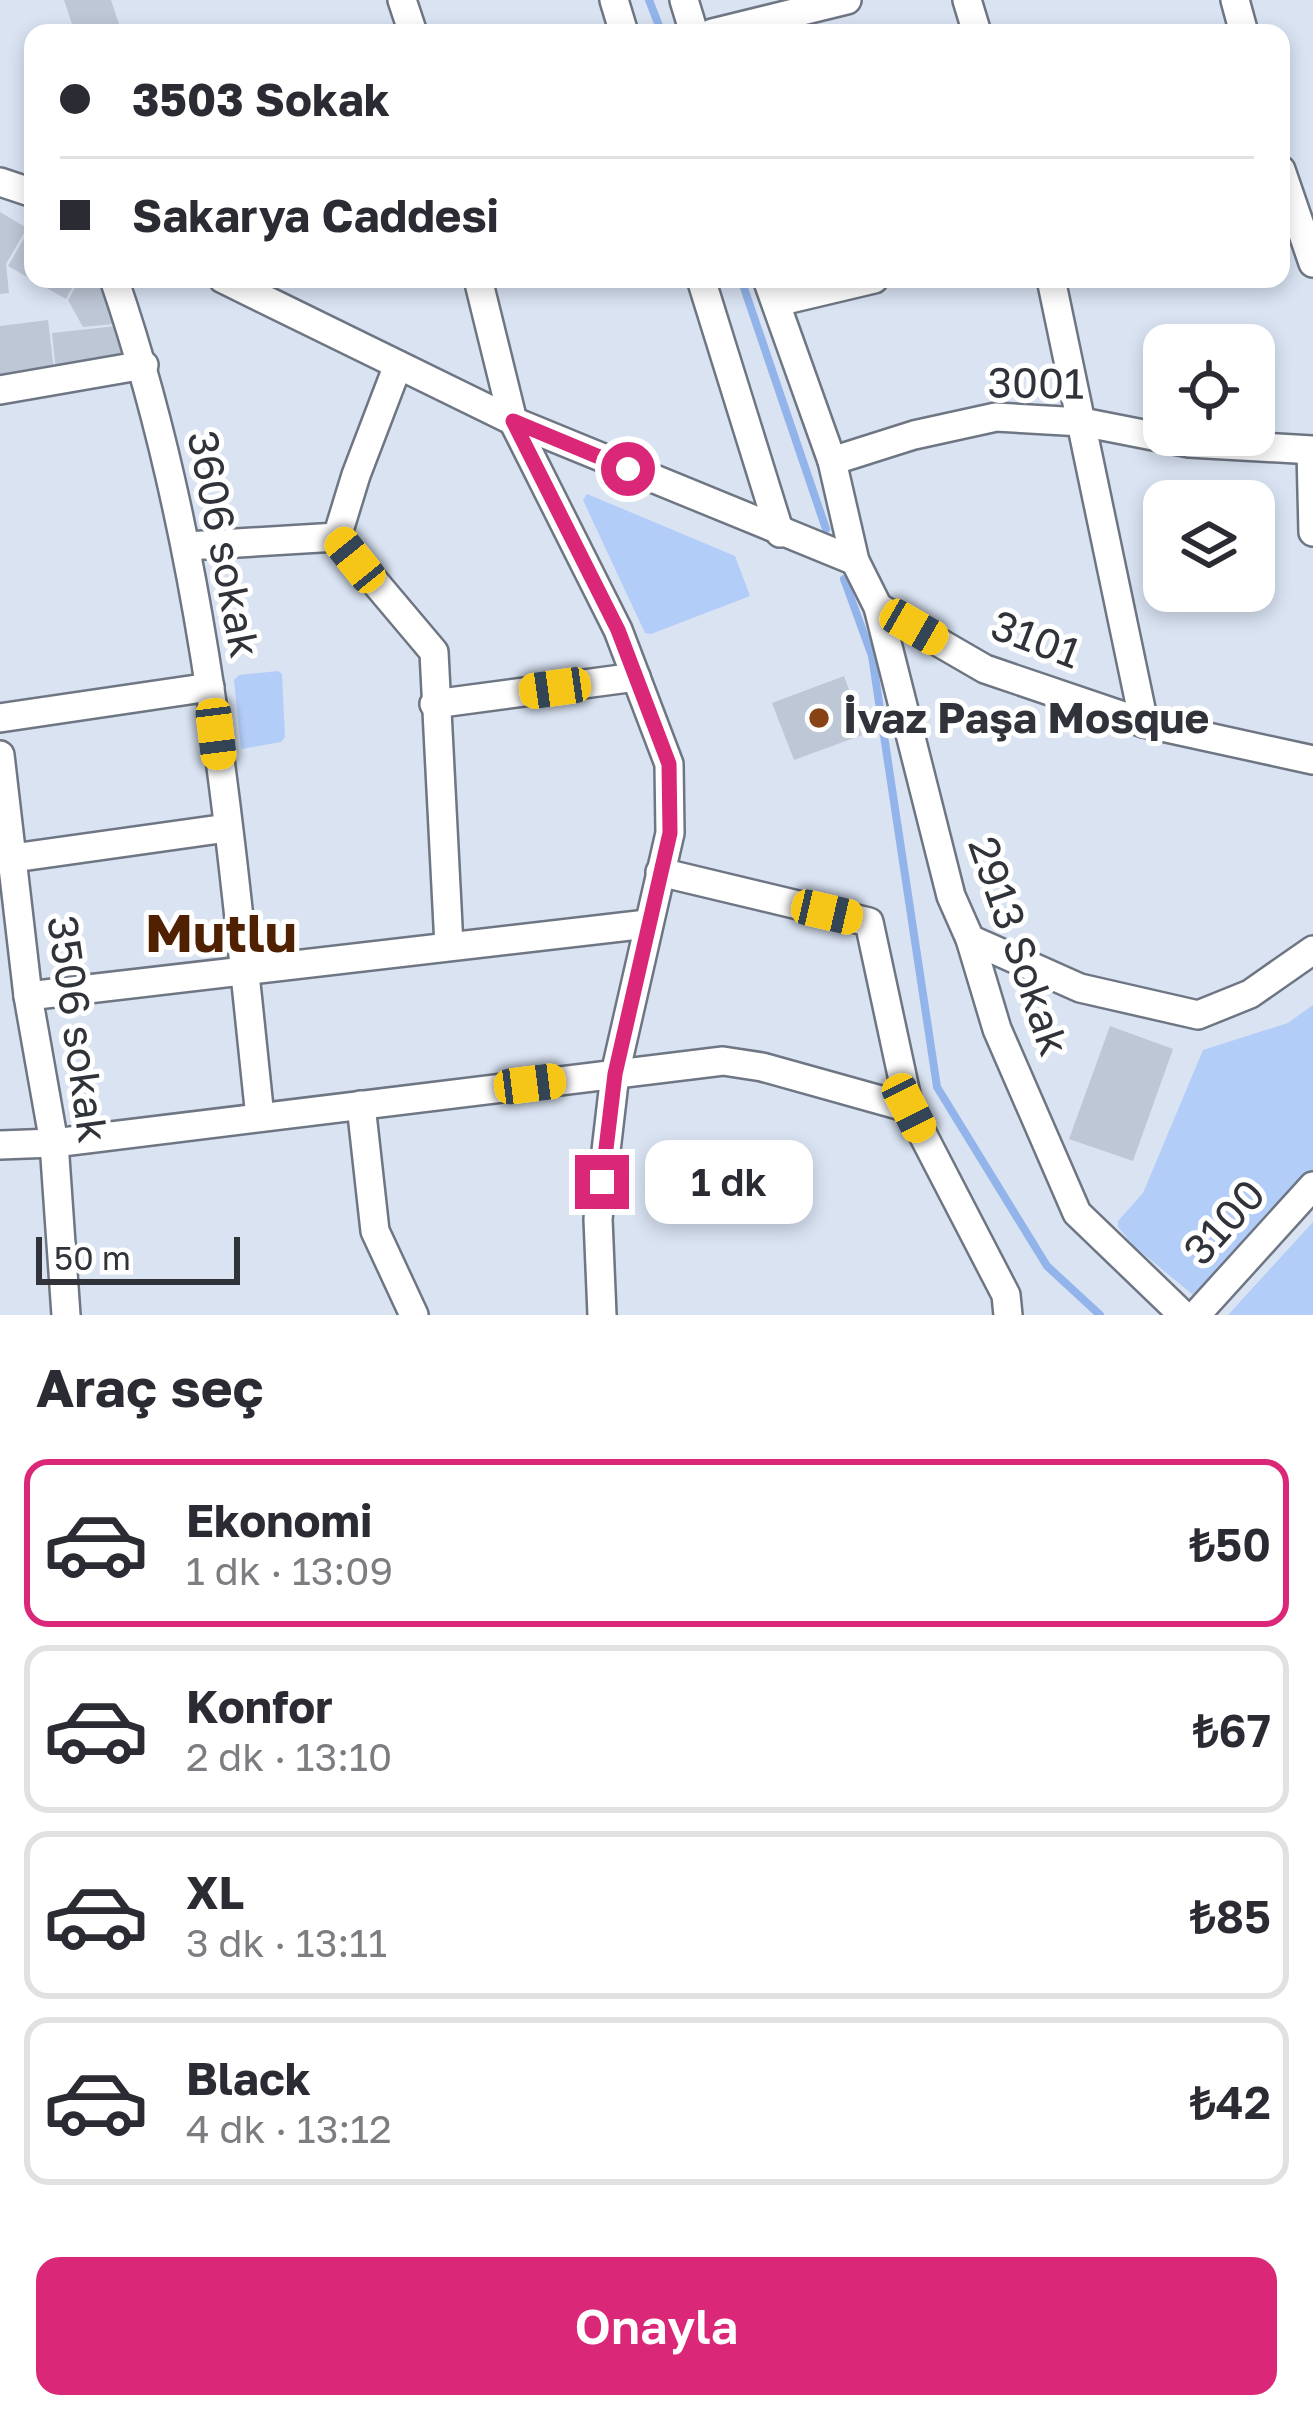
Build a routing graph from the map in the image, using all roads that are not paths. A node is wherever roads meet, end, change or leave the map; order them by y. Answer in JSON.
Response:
{"nodes":[{"id":1,"x":847,"y":0,"type":"edge"},
{"id":2,"x":749,"y":24,"type":"edge"},
{"id":3,"x":1290,"y":198,"type":"edge"},
{"id":4,"x":1313,"y":263,"type":"edge"},
{"id":5,"x":117,"y":288,"type":"edge"},
{"id":6,"x":241,"y":288,"type":"edge"},
{"id":7,"x":480,"y":288,"type":"edge"},
{"id":8,"x":704,"y":288,"type":"edge"},
{"id":9,"x":1053,"y":288,"type":"edge"},
{"id":10,"x":772,"y":291,"type":"edge"},
{"id":11,"x":144,"y":365,"type":"junction"},
{"id":12,"x":398,"y":365,"type":"junction"},
{"id":13,"x":0,"y":390,"type":"edge"},
{"id":14,"x":513,"y":421,"type":"junction"},
{"id":15,"x":1082,"y":422,"type":"junction"},
{"id":16,"x":1312,"y":450,"type":"edge"},
{"id":17,"x":832,"y":460,"type":"junction"},
{"id":18,"x":780,"y":532,"type":"junction"},
{"id":19,"x":1313,"y":532,"type":"edge"},
{"id":20,"x":337,"y":537,"type":"junction"},
{"id":21,"x":187,"y":546,"type":"junction"},
{"id":22,"x":855,"y":561,"type":"junction"},
{"id":23,"x":878,"y":607,"type":"junction"},
{"id":24,"x":636,"y":677,"type":"junction"},
{"id":25,"x":210,"y":687,"type":"junction"},
{"id":26,"x":434,"y":704,"type":"junction"},
{"id":27,"x":0,"y":718,"type":"edge"},
{"id":28,"x":1144,"y":724,"type":"junction"},
{"id":29,"x":0,"y":755,"type":"edge"},
{"id":30,"x":1313,"y":760,"type":"edge"},
{"id":31,"x":227,"y":828,"type":"junction"},
{"id":32,"x":6,"y":860,"type":"edge"},
{"id":33,"x":660,"y":872,"type":"junction"},
{"id":34,"x":647,"y":924,"type":"junction"},
{"id":35,"x":970,"y":939,"type":"junction"},
{"id":36,"x":448,"y":946,"type":"junction"},
{"id":37,"x":1313,"y":950,"type":"edge"},
{"id":38,"x":244,"y":970,"type":"junction"},
{"id":39,"x":28,"y":997,"type":"junction"},
{"id":40,"x":615,"y":1074,"type":"junction"},
{"id":41,"x":361,"y":1105,"type":"junction"},
{"id":42,"x":909,"y":1108,"type":"junction"},
{"id":43,"x":260,"y":1117,"type":"junction"},
{"id":44,"x":54,"y":1143,"type":"junction"},
{"id":45,"x":0,"y":1145,"type":"edge"},
{"id":46,"x":1313,"y":1186,"type":"edge"},
{"id":47,"x":66,"y":1315,"type":"edge"},
{"id":48,"x":414,"y":1315,"type":"edge"},
{"id":49,"x":602,"y":1315,"type":"edge"},
{"id":50,"x":1008,"y":1315,"type":"edge"},
{"id":51,"x":1183,"y":1315,"type":"edge"},
{"id":52,"x":1196,"y":1315,"type":"edge"}],
"edges":[{"from":1,"to":2,"type":"street"},
{"from":3,"to":4,"type":"street"},
{"from":5,"to":11,"type":"street","name":"3606 sokak"},
{"from":6,"to":12,"type":"street"},
{"from":7,"to":14,"type":"street"},
{"from":8,"to":18,"type":"street"},
{"from":9,"to":15,"type":"street"},
{"from":10,"to":17,"type":"street","name":"2913 Sokak"},
{"from":11,"to":13,"type":"street"},
{"from":11,"to":21,"type":"street","name":"3606 sokak"},
{"from":12,"to":14,"type":"street"},
{"from":12,"to":20,"type":"street"},
{"from":14,"to":18,"type":"street"},
{"from":14,"to":24,"type":"street"},
{"from":15,"to":16,"type":"street","name":"3001"},
{"from":15,"to":17,"type":"street","name":"3001"},
{"from":15,"to":28,"type":"street"},
{"from":16,"to":19,"type":"street"},
{"from":17,"to":22,"type":"street","name":"2913 Sokak"},
{"from":18,"to":22,"type":"street"},
{"from":20,"to":21,"type":"street"},
{"from":20,"to":26,"type":"street"},
{"from":21,"to":25,"type":"street","name":"3606 sokak"},
{"from":22,"to":23,"type":"street","name":"2913 Sokak"},
{"from":23,"to":28,"type":"street","name":"3101"},
{"from":23,"to":35,"type":"street","name":"2913 Sokak"},
{"from":24,"to":26,"type":"street"},
{"from":24,"to":33,"type":"street"},
{"from":25,"to":27,"type":"street"},
{"from":25,"to":31,"type":"street","name":"3606 sokak"},
{"from":26,"to":36,"type":"street"},
{"from":28,"to":30,"type":"street","name":"3101"},
{"from":29,"to":32,"type":"street","name":"3506 sokak"},
{"from":31,"to":32,"type":"street"},
{"from":31,"to":38,"type":"street","name":"3606 sokak"},
{"from":32,"to":39,"type":"street","name":"3506 sokak"},
{"from":33,"to":34,"type":"street"},
{"from":33,"to":42,"type":"street"},
{"from":34,"to":36,"type":"street"},
{"from":34,"to":40,"type":"street"},
{"from":35,"to":37,"type":"street"},
{"from":35,"to":51,"type":"street","name":"2913 Sokak"},
{"from":36,"to":38,"type":"street"},
{"from":38,"to":39,"type":"street"},
{"from":38,"to":43,"type":"street","name":"3606 sokak"},
{"from":39,"to":44,"type":"street","name":"3506 sokak"},
{"from":40,"to":41,"type":"street"},
{"from":40,"to":42,"type":"street"},
{"from":40,"to":49,"type":"street"},
{"from":41,"to":43,"type":"street"},
{"from":41,"to":48,"type":"street"},
{"from":42,"to":50,"type":"street"},
{"from":43,"to":44,"type":"street"},
{"from":44,"to":45,"type":"street"},
{"from":44,"to":47,"type":"street","name":"3506 sokak"},
{"from":46,"to":52,"type":"street","name":"3100"}]}
